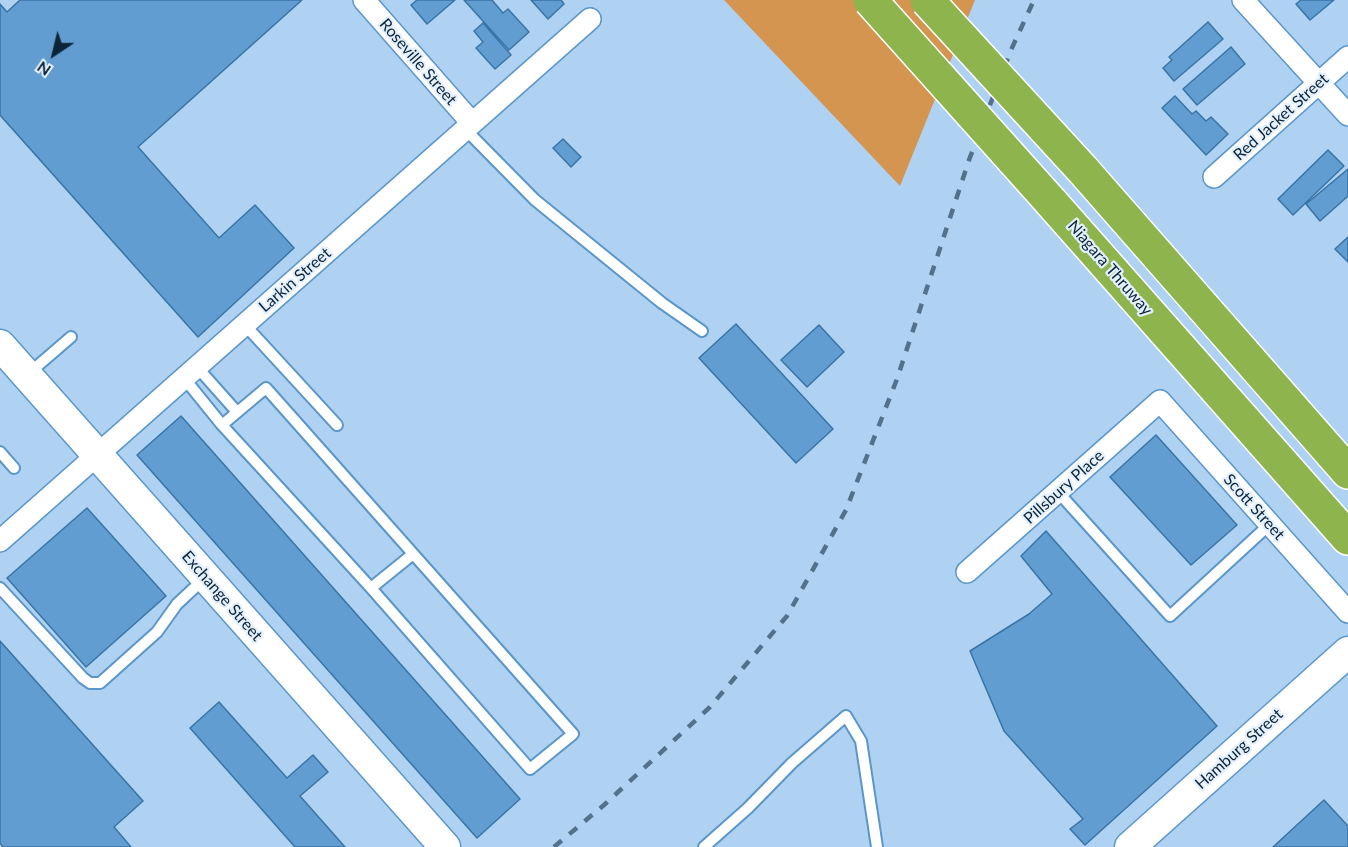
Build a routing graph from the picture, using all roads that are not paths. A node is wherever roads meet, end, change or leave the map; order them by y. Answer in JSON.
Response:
{"nodes":[{"id":1,"x":364,"y":0,"type":"edge"},
{"id":2,"x":870,"y":0,"type":"edge"},
{"id":3,"x":927,"y":0,"type":"edge"},
{"id":4,"x":1243,"y":0,"type":"edge"},
{"id":5,"x":590,"y":19,"type":"dead end"},
{"id":6,"x":1348,"y":57,"type":"edge"},
{"id":7,"x":1319,"y":83,"type":"junction"},
{"id":8,"x":1348,"y":115,"type":"edge"},
{"id":9,"x":469,"y":126,"type":"junction"},
{"id":10,"x":1214,"y":177,"type":"dead end"},
{"id":11,"x":245,"y":324,"type":"junction"},
{"id":12,"x":702,"y":331,"type":"dead end"},
{"id":13,"x":71,"y":337,"type":"dead end"},
{"id":14,"x":0,"y":345,"type":"edge"},
{"id":15,"x":190,"y":372,"type":"junction"},
{"id":16,"x":27,"y":375,"type":"junction"},
{"id":17,"x":1160,"y":401,"type":"joint"},
{"id":18,"x":237,"y":412,"type":"junction"},
{"id":19,"x":222,"y":425,"type":"junction"},
{"id":20,"x":337,"y":425,"type":"dead end"},
{"id":21,"x":0,"y":452,"type":"edge"},
{"id":22,"x":98,"y":453,"type":"junction"},
{"id":23,"x":1343,"y":467,"type":"edge"},
{"id":24,"x":14,"y":468,"type":"dead end"},
{"id":25,"x":1058,"y":492,"type":"junction"},
{"id":26,"x":1270,"y":524,"type":"junction"},
{"id":27,"x":1348,"y":538,"type":"edge"},
{"id":28,"x":0,"y":541,"type":"edge"},
{"id":29,"x":413,"y":554,"type":"junction"},
{"id":30,"x":967,"y":572,"type":"dead end"},
{"id":31,"x":205,"y":578,"type":"junction"},
{"id":32,"x":0,"y":588,"type":"edge"},
{"id":33,"x":371,"y":588,"type":"junction"},
{"id":34,"x":1348,"y":612,"type":"edge"},
{"id":35,"x":1348,"y":652,"type":"edge"},
{"id":36,"x":709,"y":846,"type":"edge"},
{"id":37,"x":445,"y":847,"type":"edge"},
{"id":38,"x":876,"y":847,"type":"edge"},
{"id":39,"x":1130,"y":847,"type":"edge"}],
"edges":[{"from":1,"to":9,"type":"street","name":"Roseville Street"},
{"from":2,"to":27,"type":"highway","name":"Niagara Thruway","bridge":true},
{"from":3,"to":23,"type":"highway","bridge":true},
{"from":4,"to":7,"type":"street"},
{"from":5,"to":9,"type":"street","name":"Larkin Street"},
{"from":6,"to":7,"type":"street","name":"Red Jacket Street"},
{"from":7,"to":8,"type":"street"},
{"from":7,"to":10,"type":"street","name":"Red Jacket Street"},
{"from":9,"to":11,"type":"street","name":"Larkin Street"},
{"from":9,"to":12,"type":"lane"},
{"from":11,"to":15,"type":"street","name":"Larkin Street"},
{"from":11,"to":20,"type":"lane"},
{"from":13,"to":16,"type":"lane"},
{"from":14,"to":16,"type":"street","name":"Exchange Street"},
{"from":15,"to":18,"type":"lane"},
{"from":15,"to":19,"type":"lane"},
{"from":15,"to":22,"type":"street","name":"Larkin Street"},
{"from":16,"to":22,"type":"street","name":"Exchange Street"},
{"from":17,"to":25,"type":"street","name":"Pillsbury Place"},
{"from":17,"to":26,"type":"street","name":"Scott Street"},
{"from":18,"to":19,"type":"lane"},
{"from":18,"to":29,"type":"lane"},
{"from":19,"to":33,"type":"lane"},
{"from":21,"to":24,"type":"lane"},
{"from":22,"to":28,"type":"street","name":"Larkin Street"},
{"from":22,"to":31,"type":"street","name":"Exchange Street"},
{"from":25,"to":26,"type":"lane"},
{"from":25,"to":30,"type":"street","name":"Pillsbury Place"},
{"from":26,"to":34,"type":"street","name":"Scott Street"},
{"from":29,"to":33,"type":"lane"},
{"from":29,"to":33,"type":"lane"},
{"from":31,"to":32,"type":"lane"},
{"from":31,"to":37,"type":"street","name":"Exchange Street"},
{"from":35,"to":39,"type":"street","name":"Hamburg Street"},
{"from":36,"to":38,"type":"lane"}]}
